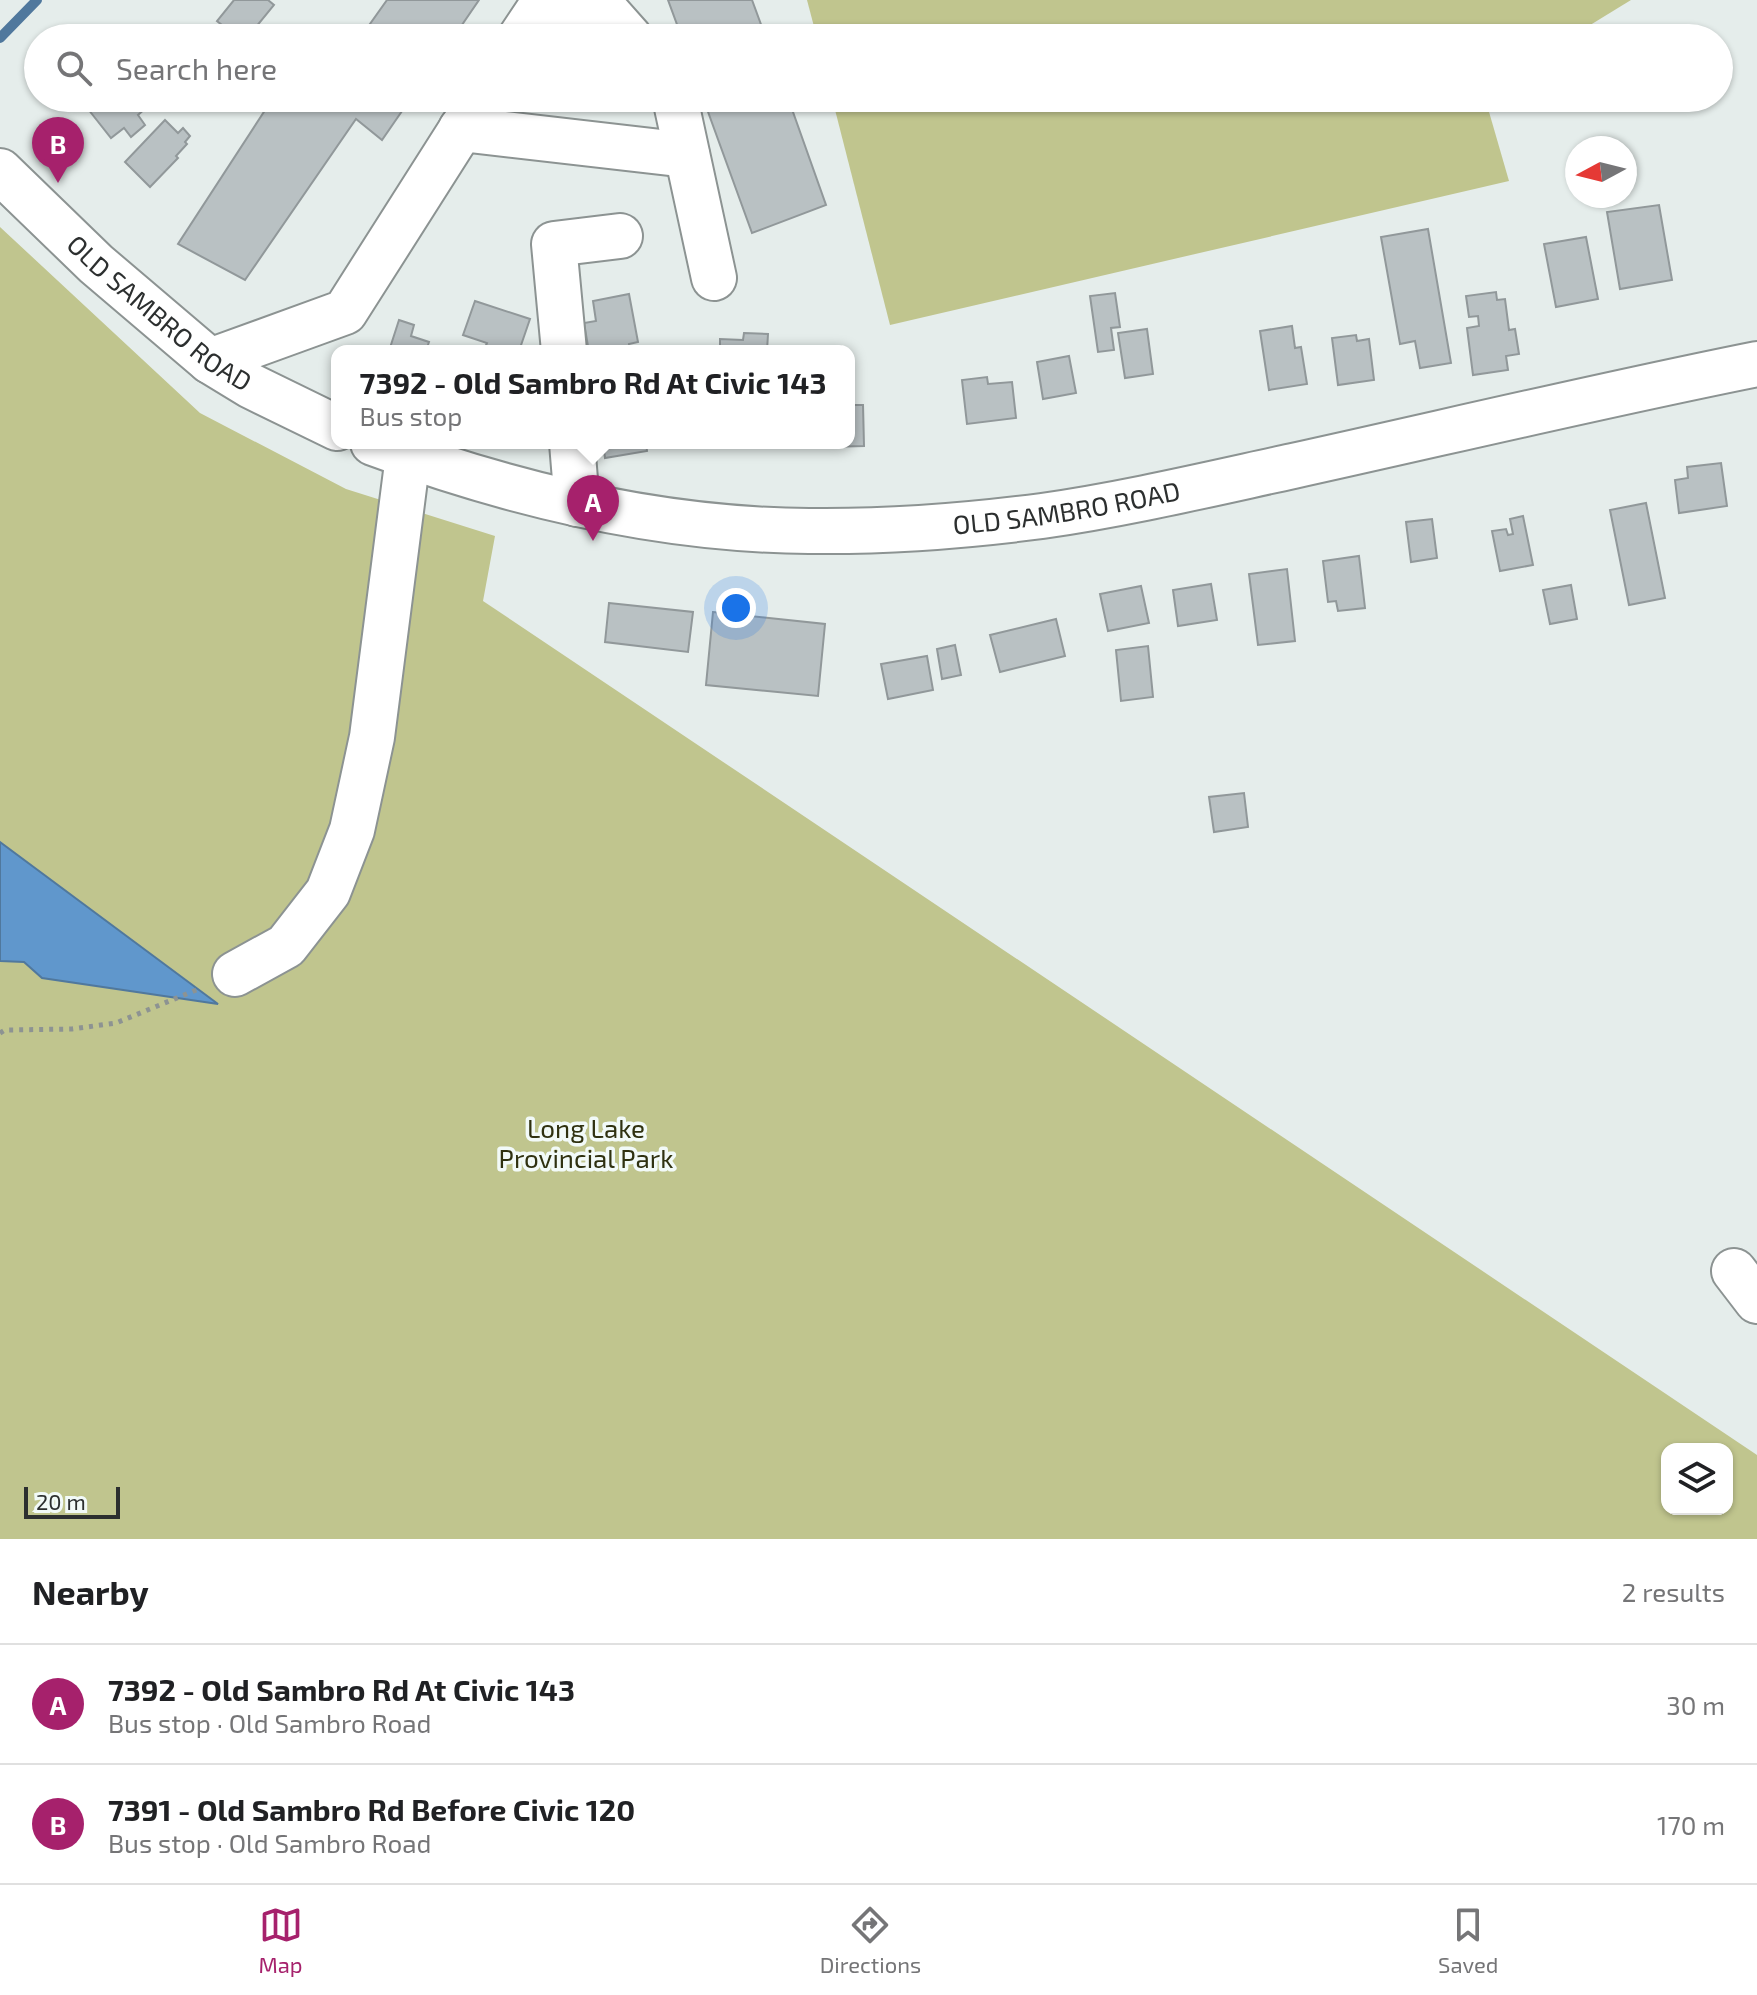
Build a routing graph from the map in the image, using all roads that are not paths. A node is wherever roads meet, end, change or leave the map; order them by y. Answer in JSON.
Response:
{"nodes":[{"id":1,"x":529,"y":24,"type":"edge"},
{"id":2,"x":618,"y":24,"type":"edge"},
{"id":3,"x":678,"y":112,"type":"edge"},
{"id":4,"x":471,"y":114,"type":"edge"},
{"id":5,"x":687,"y":155,"type":"junction"},
{"id":6,"x":0,"y":171,"type":"edge"},
{"id":7,"x":620,"y":236,"type":"dead end"},
{"id":8,"x":714,"y":278,"type":"dead end"},
{"id":9,"x":563,"y":345,"type":"edge"},
{"id":10,"x":210,"y":361,"type":"junction"},
{"id":11,"x":1757,"y":364,"type":"edge"},
{"id":12,"x":331,"y":425,"type":"edge"},
{"id":13,"x":572,"y":449,"type":"edge"},
{"id":14,"x":391,"y":450,"type":"edge"},
{"id":15,"x":577,"y":504,"type":"junction"},
{"id":16,"x":235,"y":974,"type":"road end"}],
"edges":[{"from":1,"to":2,"type":"main road"},
{"from":3,"to":5,"type":"main road"},
{"from":4,"to":5,"type":"main road"},
{"from":4,"to":10,"type":"main road"},
{"from":5,"to":8,"type":"main road"},
{"from":6,"to":10,"type":"main road","name":"OLD SAMBRO ROAD"},
{"from":7,"to":9,"type":"main road"},
{"from":10,"to":12,"type":"main road","name":"OLD SAMBRO ROAD"},
{"from":11,"to":15,"type":"main road","name":"OLD SAMBRO ROAD"},
{"from":13,"to":15,"type":"main road"},
{"from":14,"to":15,"type":"main road","name":"OLD SAMBRO ROAD"},
{"from":14,"to":16,"type":"main road"}]}
